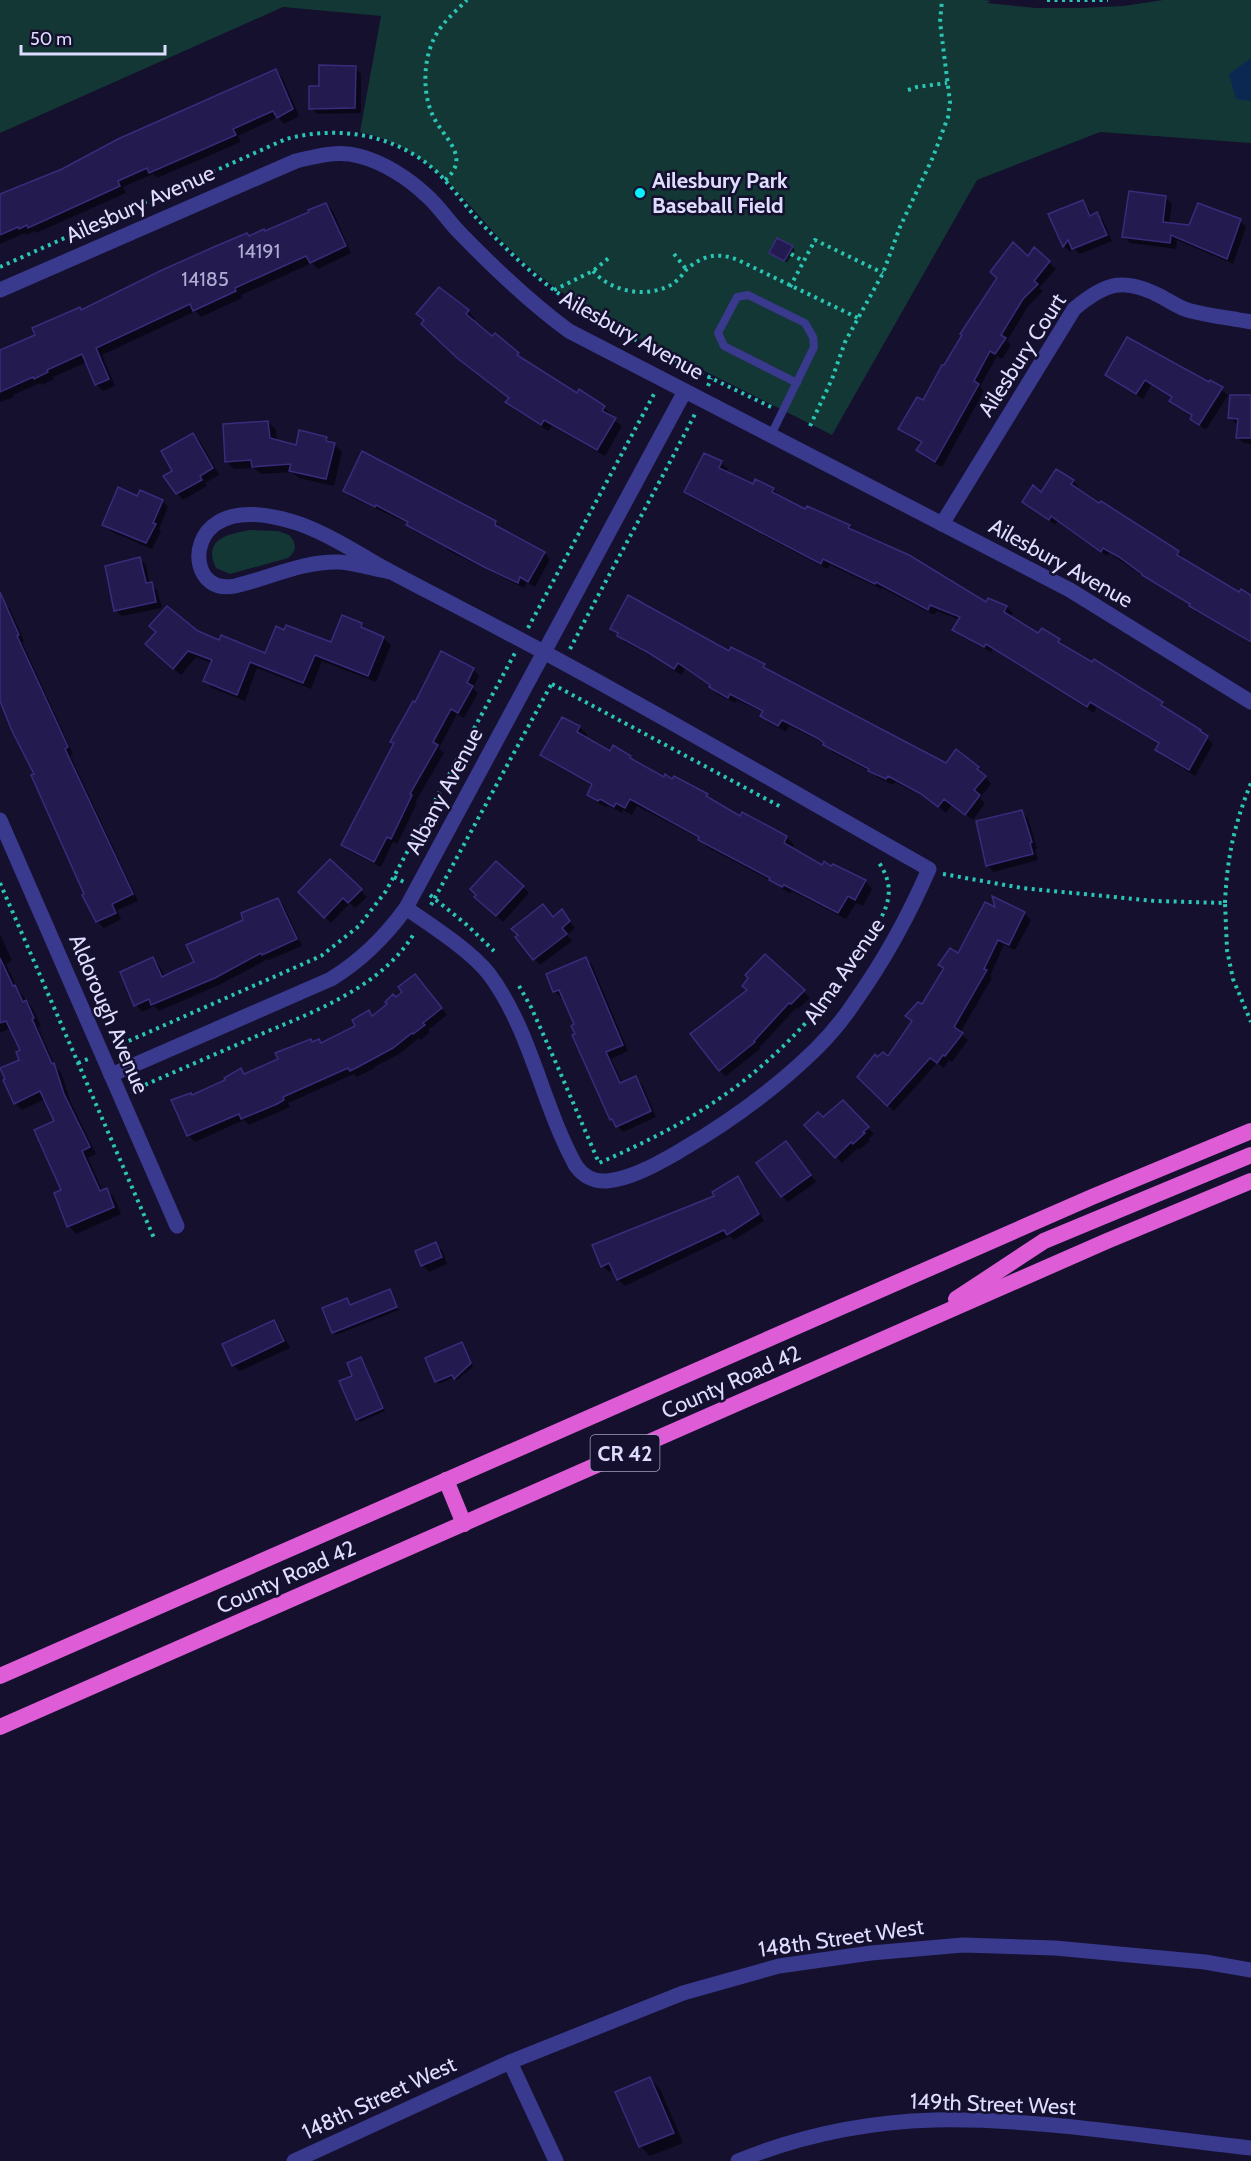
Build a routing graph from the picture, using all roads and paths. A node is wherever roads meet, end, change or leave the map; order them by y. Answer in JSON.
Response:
{"nodes":[{"id":1,"x":467,"y":0,"type":"edge"},
{"id":2,"x":942,"y":0,"type":"edge"},
{"id":3,"x":1047,"y":0,"type":"edge"},
{"id":4,"x":1108,"y":0,"type":"edge"},
{"id":5,"x":947,"y":83,"type":"junction"},
{"id":6,"x":908,"y":90,"type":"dead end"},
{"id":7,"x":445,"y":180,"type":"junction"},
{"id":8,"x":674,"y":254,"type":"dead end"},
{"id":9,"x":791,"y":254,"type":"dead end"},
{"id":10,"x":611,"y":256,"type":"dead end"},
{"id":11,"x":804,"y":261,"type":"junction"},
{"id":12,"x":0,"y":267,"type":"edge"},
{"id":13,"x":687,"y":270,"type":"junction"},
{"id":14,"x":593,"y":271,"type":"junction"},
{"id":15,"x":883,"y":273,"type":"junction"},
{"id":16,"x":790,"y":287,"type":"junction"},
{"id":17,"x":0,"y":290,"type":"edge"},
{"id":18,"x":554,"y":291,"type":"junction"},
{"id":19,"x":858,"y":318,"type":"junction"},
{"id":20,"x":1251,"y":322,"type":"edge"},
{"id":21,"x":673,"y":358,"type":"junction"},
{"id":22,"x":662,"y":379,"type":"junction"},
{"id":23,"x":797,"y":383,"type":"junction"},
{"id":24,"x":685,"y":391,"type":"junction"},
{"id":25,"x":783,"y":412,"type":"junction"},
{"id":26,"x":810,"y":426,"type":"dead end"},
{"id":27,"x":771,"y":435,"type":"junction"},
{"id":28,"x":942,"y":524,"type":"junction"},
{"id":29,"x":391,"y":572,"type":"junction"},
{"id":30,"x":522,"y":640,"type":"junction"},
{"id":31,"x":544,"y":653,"type":"junction"},
{"id":32,"x":552,"y":684,"type":"dead end"},
{"id":33,"x":1251,"y":702,"type":"edge"},
{"id":34,"x":1251,"y":783,"type":"edge"},
{"id":35,"x":784,"y":808,"type":"dead end"},
{"id":36,"x":0,"y":820,"type":"edge"},
{"id":37,"x":873,"y":857,"type":"dead end"},
{"id":38,"x":930,"y":869,"type":"junction"},
{"id":39,"x":0,"y":883,"type":"edge"},
{"id":40,"x":1225,"y":903,"type":"junction"},
{"id":41,"x":406,"y":908,"type":"junction"},
{"id":42,"x":1251,"y":1022,"type":"edge"},
{"id":43,"x":101,"y":1053,"type":"junction"},
{"id":44,"x":78,"y":1063,"type":"junction"},
{"id":45,"x":111,"y":1075,"type":"junction"},
{"id":46,"x":1246,"y":1132,"type":"edge"},
{"id":47,"x":1251,"y":1155,"type":"edge"},
{"id":48,"x":599,"y":1163,"type":"dead end"},
{"id":49,"x":1251,"y":1181,"type":"edge"},
{"id":50,"x":177,"y":1226,"type":"dead end"},
{"id":51,"x":154,"y":1238,"type":"dead end"},
{"id":52,"x":917,"y":1325,"type":"junction"},
{"id":53,"x":446,"y":1480,"type":"junction"},
{"id":54,"x":464,"y":1524,"type":"junction"},
{"id":55,"x":0,"y":1676,"type":"edge"},
{"id":56,"x":0,"y":1727,"type":"edge"},
{"id":57,"x":1251,"y":1970,"type":"edge"},
{"id":58,"x":510,"y":2062,"type":"junction"},
{"id":59,"x":1251,"y":2148,"type":"edge"},
{"id":60,"x":294,"y":2161,"type":"edge"},
{"id":61,"x":556,"y":2161,"type":"edge"},
{"id":62,"x":738,"y":2161,"type":"edge"}],
"edges":[{"from":1,"to":7,"type":"path"},
{"from":2,"to":5,"type":"path"},
{"from":3,"to":4,"type":"path"},
{"from":5,"to":6,"type":"path"},
{"from":5,"to":15,"type":"path"},
{"from":7,"to":12,"type":"path"},
{"from":7,"to":18,"type":"path"},
{"from":8,"to":13,"type":"path"},
{"from":9,"to":11,"type":"path"},
{"from":10,"to":14,"type":"path"},
{"from":11,"to":15,"type":"path"},
{"from":11,"to":16,"type":"path"},
{"from":13,"to":14,"type":"path"},
{"from":13,"to":16,"type":"path"},
{"from":14,"to":18,"type":"path"},
{"from":15,"to":19,"type":"path"},
{"from":16,"to":19,"type":"path"},
{"from":17,"to":22,"type":"street","name":"Ailesbury Avenue"},
{"from":18,"to":21,"type":"path"},
{"from":19,"to":26,"type":"path"},
{"from":20,"to":28,"type":"street","name":"Ailesbury Court"},
{"from":21,"to":22,"type":"path"},
{"from":21,"to":25,"type":"path"},
{"from":22,"to":24,"type":"street","name":"Ailesbury Avenue"},
{"from":22,"to":30,"type":"path"},
{"from":23,"to":23,"type":"lane"},
{"from":23,"to":25,"type":"lane"},
{"from":24,"to":27,"type":"street","name":"Ailesbury Avenue"},
{"from":24,"to":31,"type":"street","name":"Albany Avenue"},
{"from":25,"to":27,"type":"lane"},
{"from":27,"to":28,"type":"street","name":"Ailesbury Avenue"},
{"from":28,"to":33,"type":"street","name":"Ailesbury Avenue"},
{"from":29,"to":29,"type":"street"},
{"from":29,"to":30,"type":"street"},
{"from":30,"to":31,"type":"street"},
{"from":30,"to":43,"type":"path"},
{"from":31,"to":38,"type":"street"},
{"from":31,"to":41,"type":"street","name":"Albany Avenue"},
{"from":32,"to":35,"type":"path"},
{"from":34,"to":40,"type":"path"},
{"from":36,"to":43,"type":"street","name":"Aldorough Avenue"},
{"from":37,"to":48,"type":"path"},
{"from":38,"to":40,"type":"path"},
{"from":38,"to":41,"type":"street","name":"Alma Avenue"},
{"from":39,"to":44,"type":"path"},
{"from":40,"to":42,"type":"path"},
{"from":41,"to":45,"type":"street","name":"Albany Avenue"},
{"from":43,"to":44,"type":"path"},
{"from":43,"to":45,"type":"street","name":"Aldorough Avenue"},
{"from":44,"to":51,"type":"path"},
{"from":45,"to":50,"type":"street","name":"Aldorough Avenue"},
{"from":46,"to":53,"type":"highway","name":"County Road 42","number":"CR 42"},
{"from":47,"to":52,"type":"highway"},
{"from":49,"to":52,"type":"highway","name":"County Road 42","number":"CR 42"},
{"from":52,"to":54,"type":"highway","name":"County Road 42","number":"CR 42"},
{"from":53,"to":54,"type":"highway"},
{"from":53,"to":55,"type":"highway","name":"County Road 42","number":"CR 42"},
{"from":54,"to":56,"type":"highway","name":"County Road 42","number":"CR 42"},
{"from":57,"to":58,"type":"street","name":"148th Street West"},
{"from":58,"to":60,"type":"street","name":"148th Street West"},
{"from":58,"to":61,"type":"street"},
{"from":59,"to":62,"type":"street","name":"149th Street West"}]}
